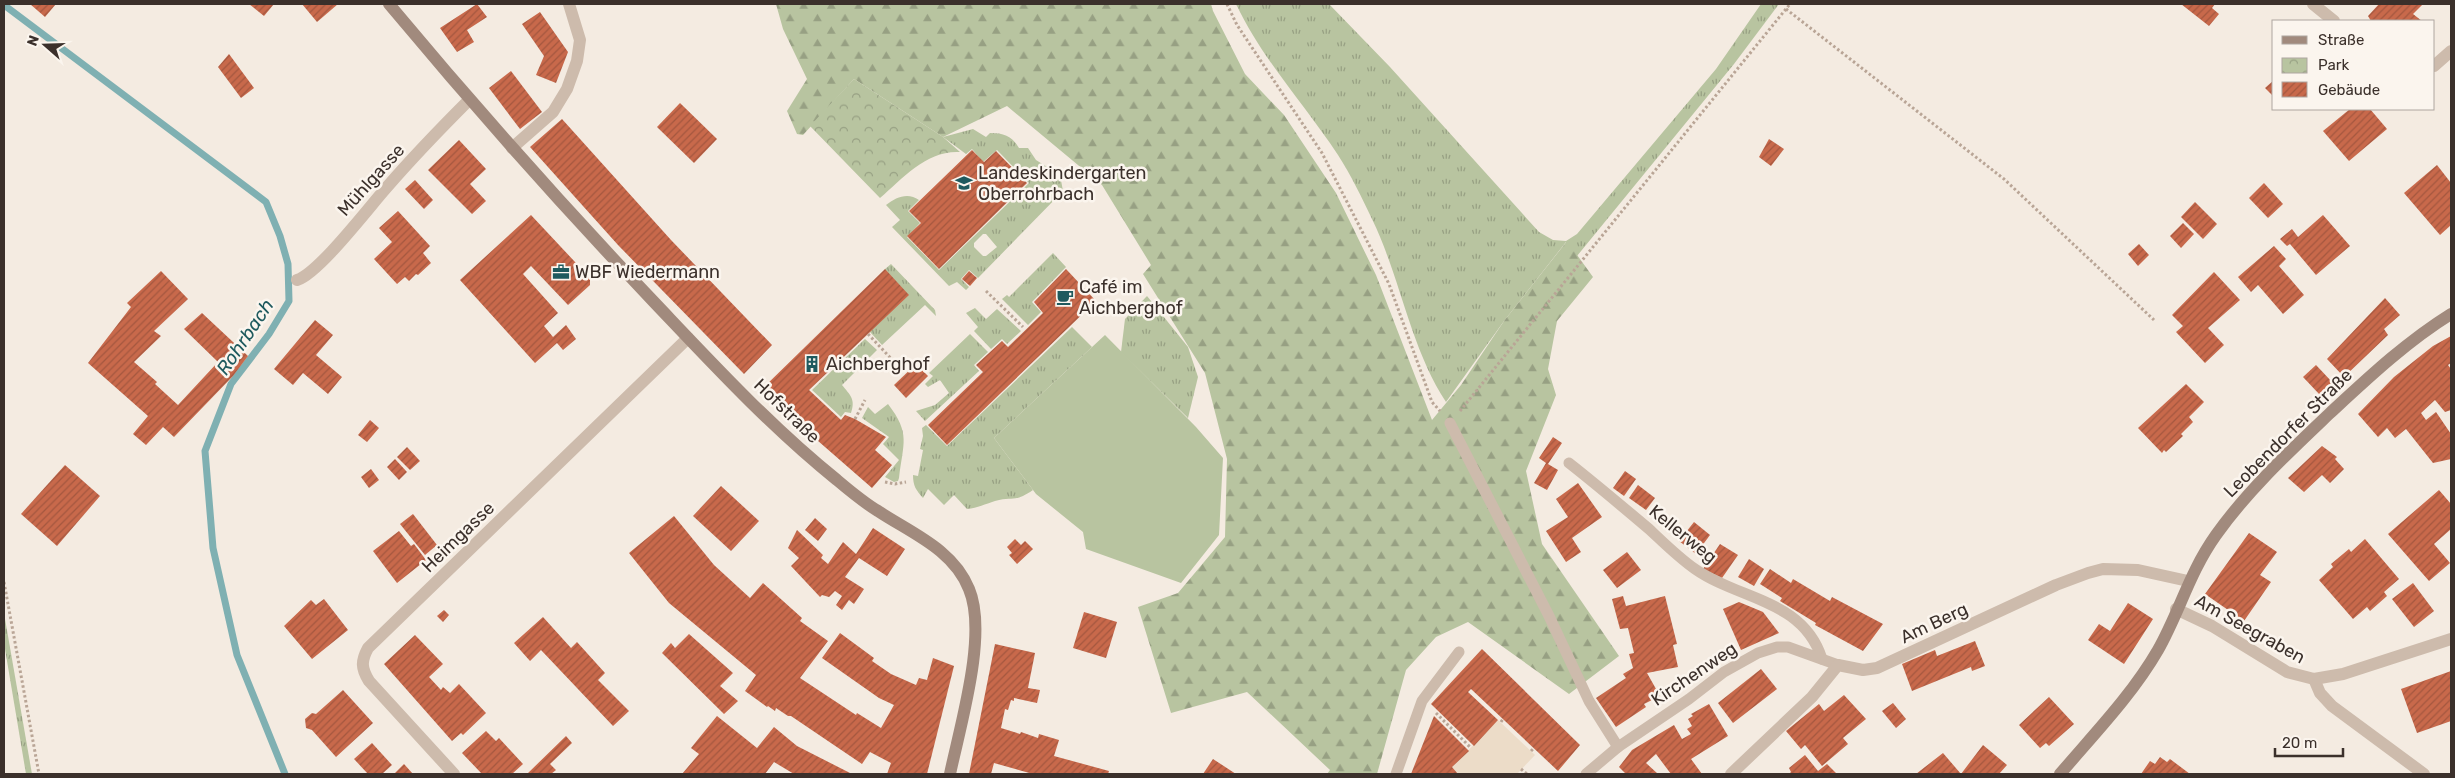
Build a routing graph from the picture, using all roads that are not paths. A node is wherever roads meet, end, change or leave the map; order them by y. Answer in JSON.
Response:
{"nodes":[{"id":1,"x":389,"y":4,"type":"edge"},
{"id":2,"x":568,"y":4,"type":"edge"},
{"id":3,"x":2313,"y":4,"type":"edge"},
{"id":4,"x":2333,"y":20,"type":"edge"},
{"id":5,"x":2451,"y":50,"type":"edge"},
{"id":6,"x":2435,"y":65,"type":"edge"},
{"id":7,"x":469,"y":100,"type":"junction"},
{"id":8,"x":512,"y":148,"type":"junction"},
{"id":9,"x":297,"y":280,"type":"dead end"},
{"id":10,"x":2451,"y":314,"type":"edge"},
{"id":11,"x":688,"y":338,"type":"junction"},
{"id":12,"x":1450,"y":423,"type":"road end"},
{"id":13,"x":1569,"y":463,"type":"dead end"},
{"id":14,"x":2188,"y":581,"type":"junction"},
{"id":15,"x":2176,"y":609,"type":"junction"},
{"id":16,"x":2451,"y":639,"type":"edge"},
{"id":17,"x":1459,"y":652,"type":"dead end"},
{"id":18,"x":1822,"y":659,"type":"junction"},
{"id":19,"x":1838,"y":665,"type":"junction"},
{"id":20,"x":2314,"y":679,"type":"junction"},
{"id":21,"x":1618,"y":747,"type":"junction"},
{"id":22,"x":1606,"y":758,"type":"junction"},
{"id":23,"x":454,"y":774,"type":"edge"},
{"id":24,"x":950,"y":774,"type":"edge"},
{"id":25,"x":1396,"y":774,"type":"edge"},
{"id":26,"x":1586,"y":774,"type":"edge"},
{"id":27,"x":1600,"y":774,"type":"edge"},
{"id":28,"x":1731,"y":774,"type":"edge"},
{"id":29,"x":2060,"y":774,"type":"edge"},
{"id":30,"x":2424,"y":774,"type":"edge"}],
"edges":[{"from":1,"to":7,"type":"main road","name":"Hofstraße"},
{"from":2,"to":8,"type":"street"},
{"from":3,"to":4,"type":"street"},
{"from":5,"to":6,"type":"street"},
{"from":7,"to":8,"type":"main road","name":"Hofstraße"},
{"from":7,"to":9,"type":"street","name":"Mühlgasse"},
{"from":8,"to":11,"type":"main road","name":"Hofstraße"},
{"from":10,"to":14,"type":"main road","name":"Leobendorfer Straße"},
{"from":11,"to":23,"type":"street","name":"Heimgasse"},
{"from":11,"to":24,"type":"main road","name":"Hofstraße"},
{"from":12,"to":21,"type":"lane"},
{"from":13,"to":18,"type":"lane","name":"Kellerweg"},
{"from":14,"to":15,"type":"main road","name":"Leobendorfer Straße"},
{"from":14,"to":19,"type":"street","name":"Am Berg"},
{"from":15,"to":20,"type":"street","name":"Am Seegraben"},
{"from":15,"to":29,"type":"main road","name":"Leobendorfer Straße"},
{"from":16,"to":20,"type":"street","name":"Am Seegraben"},
{"from":17,"to":25,"type":"lane"},
{"from":18,"to":19,"type":"lane","name":"Kirchenweg"},
{"from":18,"to":21,"type":"lane","name":"Kirchenweg"},
{"from":19,"to":28,"type":"street"},
{"from":20,"to":30,"type":"street"},
{"from":21,"to":22,"type":"lane","name":"Kirchenweg"},
{"from":22,"to":26,"type":"lane","name":"Kirchenweg"},
{"from":22,"to":27,"type":"lane","name":"Kirchenweg"}]}
